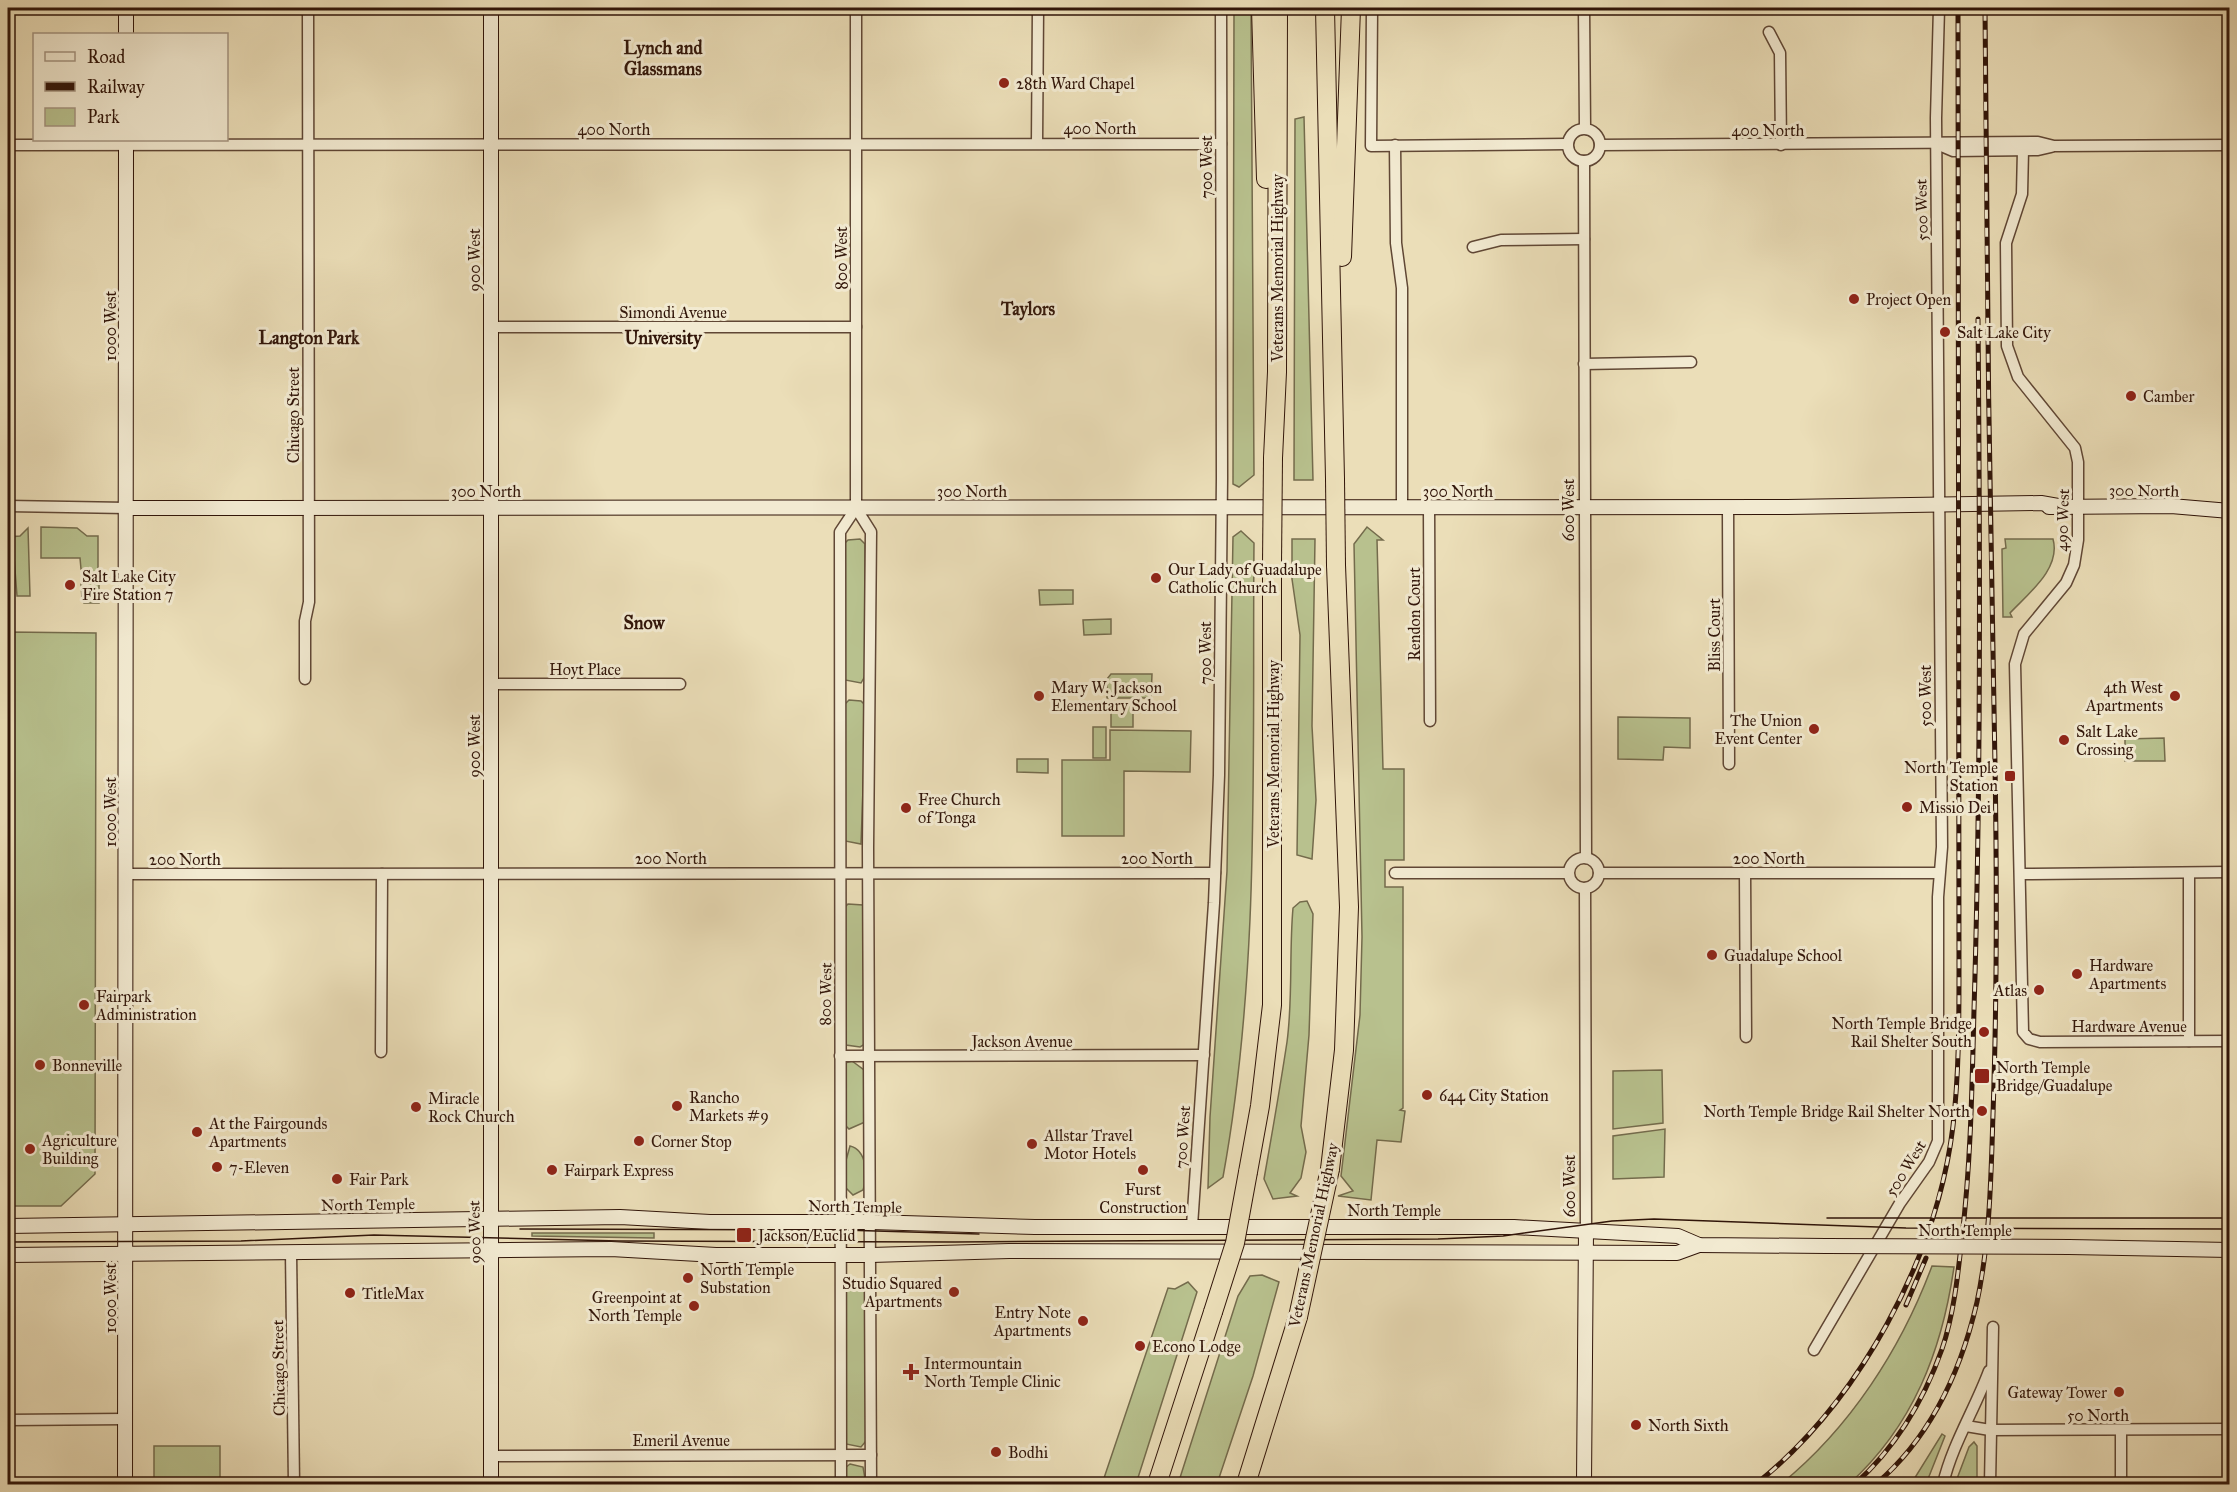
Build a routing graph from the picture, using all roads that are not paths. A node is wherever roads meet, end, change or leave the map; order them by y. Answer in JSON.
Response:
{"nodes":[{"id":1,"x":126,"y":8,"type":"edge"},
{"id":2,"x":308,"y":8,"type":"edge"},
{"id":3,"x":491,"y":8,"type":"edge"},
{"id":4,"x":856,"y":8,"type":"edge"},
{"id":5,"x":1038,"y":8,"type":"edge"},
{"id":6,"x":1221,"y":8,"type":"edge"},
{"id":7,"x":1261,"y":8,"type":"edge"},
{"id":8,"x":1278,"y":8,"type":"edge"},
{"id":9,"x":1325,"y":8,"type":"edge"},
{"id":10,"x":1351,"y":8,"type":"edge"},
{"id":11,"x":1372,"y":8,"type":"edge"},
{"id":12,"x":1584,"y":8,"type":"edge"},
{"id":13,"x":1939,"y":8,"type":"edge"},
{"id":14,"x":1769,"y":32,"type":"dead end"},
{"id":15,"x":126,"y":33,"type":"edge"},
{"id":16,"x":1585,"y":128,"type":"junction"},
{"id":17,"x":126,"y":142,"type":"edge"},
{"id":18,"x":1037,"y":143,"type":"junction"},
{"id":19,"x":308,"y":144,"type":"junction"},
{"id":20,"x":491,"y":144,"type":"junction"},
{"id":21,"x":856,"y":144,"type":"junction"},
{"id":22,"x":1221,"y":144,"type":"junction"},
{"id":23,"x":1568,"y":144,"type":"junction"},
{"id":24,"x":1936,"y":144,"type":"junction"},
{"id":25,"x":8,"y":145,"type":"edge"},
{"id":26,"x":1395,"y":145,"type":"junction"},
{"id":27,"x":1600,"y":145,"type":"junction"},
{"id":28,"x":1781,"y":145,"type":"junction"},
{"id":29,"x":2229,"y":145,"type":"edge"},
{"id":30,"x":2054,"y":146,"type":"junction"},
{"id":31,"x":2023,"y":150,"type":"junction"},
{"id":32,"x":1584,"y":161,"type":"junction"},
{"id":33,"x":1584,"y":239,"type":"junction"},
{"id":34,"x":1473,"y":248,"type":"dead end"},
{"id":35,"x":490,"y":327,"type":"junction"},
{"id":36,"x":856,"y":327,"type":"junction"},
{"id":37,"x":1691,"y":362,"type":"dead end"},
{"id":38,"x":1584,"y":364,"type":"junction"},
{"id":39,"x":1277,"y":372,"type":"junction"},
{"id":40,"x":1334,"y":379,"type":"junction"},
{"id":41,"x":8,"y":506,"type":"edge"},
{"id":42,"x":1937,"y":506,"type":"junction"},
{"id":43,"x":2078,"y":506,"type":"junction"},
{"id":44,"x":1221,"y":507,"type":"junction"},
{"id":45,"x":1402,"y":507,"type":"junction"},
{"id":46,"x":1429,"y":507,"type":"junction"},
{"id":47,"x":1585,"y":507,"type":"junction"},
{"id":48,"x":1728,"y":507,"type":"junction"},
{"id":49,"x":127,"y":508,"type":"junction"},
{"id":50,"x":308,"y":508,"type":"junction"},
{"id":51,"x":490,"y":508,"type":"junction"},
{"id":52,"x":856,"y":508,"type":"junction"},
{"id":53,"x":2229,"y":511,"type":"edge"},
{"id":54,"x":305,"y":678,"type":"dead end"},
{"id":55,"x":490,"y":684,"type":"junction"},
{"id":56,"x":680,"y":684,"type":"dead end"},
{"id":57,"x":1430,"y":722,"type":"dead end"},
{"id":58,"x":1729,"y":764,"type":"dead end"},
{"id":59,"x":1586,"y":858,"type":"junction"},
{"id":60,"x":2229,"y":872,"type":"edge"},
{"id":61,"x":382,"y":873,"type":"junction"},
{"id":62,"x":490,"y":873,"type":"junction"},
{"id":63,"x":841,"y":873,"type":"junction"},
{"id":64,"x":868,"y":873,"type":"junction"},
{"id":65,"x":1215,"y":873,"type":"junction"},
{"id":66,"x":1395,"y":873,"type":"dead end"},
{"id":67,"x":1568,"y":873,"type":"junction"},
{"id":68,"x":1599,"y":873,"type":"junction"},
{"id":69,"x":1745,"y":873,"type":"junction"},
{"id":70,"x":1938,"y":873,"type":"junction"},
{"id":71,"x":2021,"y":873,"type":"junction"},
{"id":72,"x":2189,"y":873,"type":"junction"},
{"id":73,"x":127,"y":874,"type":"junction"},
{"id":74,"x":1585,"y":888,"type":"junction"},
{"id":75,"x":1746,"y":1038,"type":"dead end"},
{"id":76,"x":2029,"y":1039,"type":"joint"},
{"id":77,"x":2189,"y":1041,"type":"junction"},
{"id":78,"x":2229,"y":1041,"type":"edge"},
{"id":79,"x":381,"y":1052,"type":"dead end"},
{"id":80,"x":1204,"y":1055,"type":"junction"},
{"id":81,"x":840,"y":1056,"type":"junction"},
{"id":82,"x":871,"y":1056,"type":"junction"},
{"id":83,"x":490,"y":1217,"type":"junction"},
{"id":84,"x":842,"y":1222,"type":"junction"},
{"id":85,"x":871,"y":1222,"type":"junction"},
{"id":86,"x":127,"y":1223,"type":"junction"},
{"id":87,"x":8,"y":1226,"type":"edge"},
{"id":88,"x":1192,"y":1226,"type":"junction"},
{"id":89,"x":1586,"y":1231,"type":"junction"},
{"id":90,"x":1700,"y":1245,"type":"junction"},
{"id":91,"x":490,"y":1250,"type":"junction"},
{"id":92,"x":2229,"y":1250,"type":"edge"},
{"id":93,"x":291,"y":1252,"type":"junction"},
{"id":94,"x":1587,"y":1253,"type":"junction"},
{"id":95,"x":127,"y":1254,"type":"junction"},
{"id":96,"x":8,"y":1255,"type":"edge"},
{"id":97,"x":842,"y":1255,"type":"junction"},
{"id":98,"x":871,"y":1255,"type":"junction"},
{"id":99,"x":1993,"y":1327,"type":"dead end"},
{"id":100,"x":1814,"y":1350,"type":"dead end"},
{"id":101,"x":1992,"y":1362,"type":"junction"},
{"id":102,"x":125,"y":1419,"type":"junction"},
{"id":103,"x":8,"y":1420,"type":"edge"},
{"id":104,"x":1966,"y":1426,"type":"junction"},
{"id":105,"x":2229,"y":1429,"type":"edge"},
{"id":106,"x":1990,"y":1430,"type":"junction"},
{"id":107,"x":2121,"y":1431,"type":"junction"},
{"id":108,"x":841,"y":1455,"type":"junction"},
{"id":109,"x":871,"y":1455,"type":"junction"},
{"id":110,"x":491,"y":1456,"type":"junction"},
{"id":111,"x":125,"y":1485,"type":"edge"},
{"id":112,"x":294,"y":1485,"type":"edge"},
{"id":113,"x":491,"y":1485,"type":"edge"},
{"id":114,"x":841,"y":1485,"type":"edge"},
{"id":115,"x":871,"y":1485,"type":"edge"},
{"id":116,"x":1157,"y":1485,"type":"edge"},
{"id":117,"x":1246,"y":1485,"type":"edge"},
{"id":118,"x":1584,"y":1485,"type":"edge"},
{"id":119,"x":1943,"y":1485,"type":"edge"},
{"id":120,"x":1990,"y":1485,"type":"edge"},
{"id":121,"x":2121,"y":1485,"type":"edge"}],
"edges":[{"from":1,"to":15,"type":"main road"},
{"from":2,"to":19,"type":"street","name":"Chicago Street"},
{"from":3,"to":20,"type":"main road","name":"900 West"},
{"from":4,"to":21,"type":"street","name":"800 West"},
{"from":5,"to":18,"type":"street"},
{"from":6,"to":22,"type":"street","name":"700 West"},
{"from":7,"to":39,"type":"highway"},
{"from":8,"to":39,"type":"highway","name":"Veterans Memorial Highway"},
{"from":9,"to":40,"type":"highway","name":"Veterans Memorial Highway"},
{"from":10,"to":40,"type":"highway"},
{"from":11,"to":26,"type":"street"},
{"from":12,"to":16,"type":"street"},
{"from":13,"to":24,"type":"street","name":"500 West"},
{"from":14,"to":28,"type":"street"},
{"from":16,"to":23,"type":"street"},
{"from":16,"to":27,"type":"street"},
{"from":17,"to":19,"type":"street","name":"400 North"},
{"from":17,"to":25,"type":"street","name":"400 North"},
{"from":17,"to":49,"type":"main road","name":"1000 West"},
{"from":18,"to":21,"type":"street","name":"400 North"},
{"from":18,"to":22,"type":"street","name":"400 North"},
{"from":19,"to":20,"type":"street","name":"400 North"},
{"from":19,"to":50,"type":"street","name":"Chicago Street"},
{"from":20,"to":21,"type":"street","name":"400 North"},
{"from":20,"to":35,"type":"main road","name":"900 West"},
{"from":21,"to":36,"type":"street","name":"800 West"},
{"from":22,"to":44,"type":"street","name":"700 West"},
{"from":23,"to":26,"type":"street"},
{"from":23,"to":32,"type":"street"},
{"from":24,"to":28,"type":"street","name":"400 North"},
{"from":24,"to":30,"type":"street","name":"400 North"},
{"from":24,"to":31,"type":"street","name":"400 North"},
{"from":24,"to":42,"type":"street","name":"500 West"},
{"from":26,"to":45,"type":"street"},
{"from":27,"to":28,"type":"street","name":"400 North"},
{"from":27,"to":32,"type":"street"},
{"from":29,"to":30,"type":"street","name":"400 North"},
{"from":30,"to":31,"type":"street","name":"400 North"},
{"from":31,"to":43,"type":"street","name":"490 West"},
{"from":32,"to":33,"type":"street","name":"600 West"},
{"from":33,"to":34,"type":"street"},
{"from":33,"to":38,"type":"street","name":"600 West"},
{"from":35,"to":36,"type":"street","name":"Simondi Avenue"},
{"from":35,"to":51,"type":"main road","name":"900 West"},
{"from":36,"to":52,"type":"street","name":"800 West"},
{"from":37,"to":38,"type":"street"},
{"from":38,"to":47,"type":"street","name":"600 West"},
{"from":39,"to":116,"type":"highway","name":"Veterans Memorial Highway","bridge":true},
{"from":40,"to":117,"type":"highway","name":"Veterans Memorial Highway","bridge":true},
{"from":41,"to":49,"type":"street","name":"300 North"},
{"from":42,"to":43,"type":"main road","name":"300 North"},
{"from":42,"to":48,"type":"main road","name":"300 North"},
{"from":42,"to":70,"type":"street","name":"500 West"},
{"from":43,"to":53,"type":"main road","name":"300 North"},
{"from":43,"to":71,"type":"street","name":"490 West"},
{"from":44,"to":45,"type":"main road","name":"300 North"},
{"from":44,"to":52,"type":"main road","name":"300 North"},
{"from":44,"to":65,"type":"street","name":"700 West"},
{"from":45,"to":46,"type":"main road","name":"300 North"},
{"from":46,"to":47,"type":"main road","name":"300 North"},
{"from":46,"to":57,"type":"street","name":"Rendon Court"},
{"from":47,"to":48,"type":"main road","name":"300 North"},
{"from":47,"to":59,"type":"street","name":"600 West"},
{"from":48,"to":58,"type":"street","name":"Bliss Court"},
{"from":49,"to":50,"type":"main road","name":"300 North"},
{"from":49,"to":73,"type":"main road","name":"1000 West"},
{"from":50,"to":51,"type":"main road","name":"300 North"},
{"from":50,"to":54,"type":"street","name":"Chicago Street"},
{"from":51,"to":52,"type":"main road","name":"300 North"},
{"from":51,"to":55,"type":"main road","name":"900 West"},
{"from":52,"to":63,"type":"street","name":"800 West"},
{"from":52,"to":64,"type":"street"},
{"from":55,"to":56,"type":"street","name":"Hoyt Place"},
{"from":55,"to":62,"type":"main road","name":"900 West"},
{"from":59,"to":67,"type":"street"},
{"from":59,"to":68,"type":"street"},
{"from":60,"to":72,"type":"street"},
{"from":61,"to":62,"type":"street","name":"200 North"},
{"from":61,"to":73,"type":"street","name":"200 North"},
{"from":61,"to":79,"type":"street"},
{"from":62,"to":63,"type":"street","name":"200 North"},
{"from":62,"to":83,"type":"main road","name":"900 West"},
{"from":63,"to":64,"type":"street","name":"200 North"},
{"from":63,"to":81,"type":"street","name":"800 West"},
{"from":64,"to":65,"type":"street","name":"200 North"},
{"from":64,"to":82,"type":"street"},
{"from":65,"to":80,"type":"street","name":"700 West"},
{"from":66,"to":67,"type":"street"},
{"from":67,"to":74,"type":"street"},
{"from":68,"to":69,"type":"street","name":"200 North"},
{"from":68,"to":74,"type":"street"},
{"from":69,"to":70,"type":"street","name":"200 North"},
{"from":69,"to":75,"type":"street"},
{"from":70,"to":100,"type":"street","name":"500 West"},
{"from":71,"to":72,"type":"street"},
{"from":71,"to":76,"type":"street","name":"490 West"},
{"from":72,"to":77,"type":"street"},
{"from":73,"to":86,"type":"main road","name":"1000 West"},
{"from":74,"to":89,"type":"street","name":"600 West"},
{"from":76,"to":77,"type":"street","name":"Hardware Avenue"},
{"from":77,"to":78,"type":"street","name":"Hardware Avenue"},
{"from":80,"to":82,"type":"street","name":"Jackson Avenue"},
{"from":80,"to":88,"type":"street","name":"700 West"},
{"from":81,"to":82,"type":"street","name":"Jackson Avenue"},
{"from":81,"to":84,"type":"street","name":"800 West"},
{"from":82,"to":85,"type":"street"},
{"from":83,"to":84,"type":"main road","name":"North Temple"},
{"from":83,"to":86,"type":"main road","name":"North Temple"},
{"from":83,"to":91,"type":"main road","name":"900 West"},
{"from":84,"to":85,"type":"main road","name":"North Temple"},
{"from":84,"to":97,"type":"street","name":"800 West"},
{"from":85,"to":88,"type":"main road","name":"North Temple"},
{"from":85,"to":98,"type":"street"},
{"from":86,"to":87,"type":"main road","name":"North Temple"},
{"from":86,"to":95,"type":"main road","name":"1000 West"},
{"from":88,"to":89,"type":"main road","name":"North Temple"},
{"from":89,"to":90,"type":"main road","name":"North Temple"},
{"from":89,"to":94,"type":"main road","name":"600 West"},
{"from":90,"to":92,"type":"main road","name":"North Temple","bridge":true},
{"from":90,"to":94,"type":"main road","name":"North Temple"},
{"from":91,"to":93,"type":"main road","name":"North Temple"},
{"from":91,"to":97,"type":"main road","name":"North Temple"},
{"from":91,"to":110,"type":"main road","name":"900 West"},
{"from":93,"to":95,"type":"main road","name":"North Temple"},
{"from":93,"to":112,"type":"street","name":"Chicago Street"},
{"from":94,"to":98,"type":"main road","name":"North Temple"},
{"from":94,"to":118,"type":"main road","name":"600 West"},
{"from":95,"to":96,"type":"main road","name":"North Temple"},
{"from":95,"to":102,"type":"main road","name":"1000 West"},
{"from":97,"to":98,"type":"main road","name":"North Temple"},
{"from":97,"to":108,"type":"street","name":"800 West"},
{"from":98,"to":109,"type":"street"},
{"from":99,"to":101,"type":"street"},
{"from":101,"to":104,"type":"street"},
{"from":101,"to":106,"type":"street"},
{"from":102,"to":103,"type":"street"},
{"from":102,"to":111,"type":"main road","name":"1000 West"},
{"from":104,"to":106,"type":"street","name":"50 North"},
{"from":104,"to":119,"type":"street"},
{"from":105,"to":107,"type":"street","name":"50 North"},
{"from":106,"to":107,"type":"street","name":"50 North"},
{"from":106,"to":120,"type":"street"},
{"from":107,"to":121,"type":"street"},
{"from":108,"to":109,"type":"street","name":"Emeril Avenue"},
{"from":108,"to":110,"type":"street","name":"Emeril Avenue"},
{"from":108,"to":114,"type":"street","name":"800 West"},
{"from":109,"to":115,"type":"street"},
{"from":110,"to":113,"type":"main road","name":"900 West"}]}
